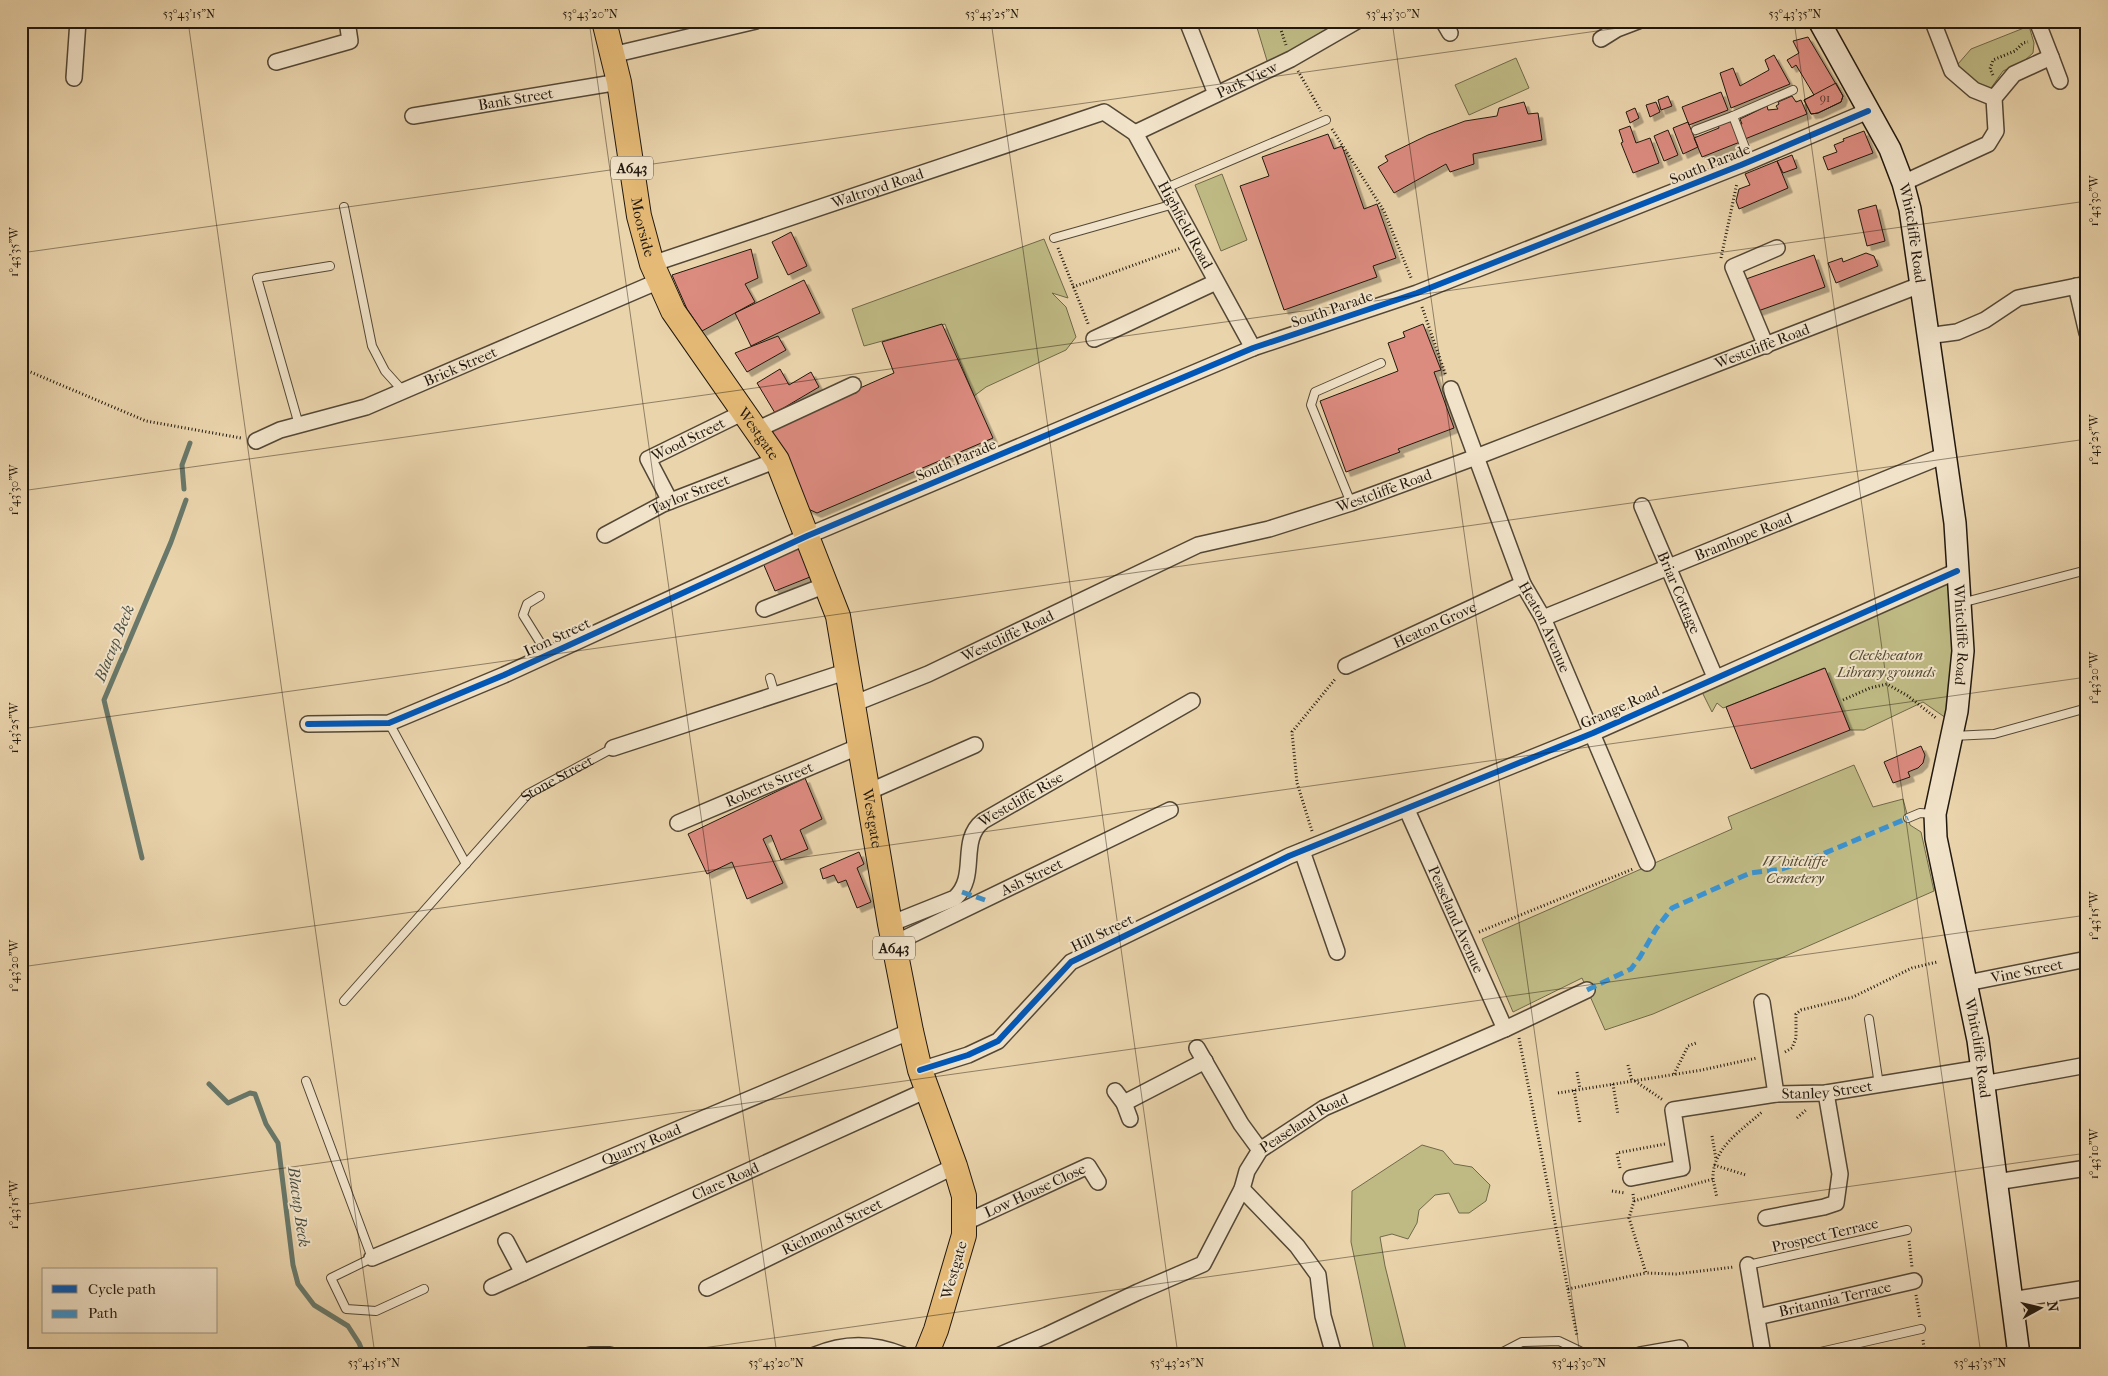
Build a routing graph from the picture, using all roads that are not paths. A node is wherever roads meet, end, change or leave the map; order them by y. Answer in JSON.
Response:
{"nodes":[{"id":1,"x":78,"y":21,"type":"edge"},
{"id":2,"x":347,"y":21,"type":"edge"},
{"id":3,"x":604,"y":21,"type":"edge"},
{"id":4,"x":756,"y":21,"type":"edge"},
{"id":5,"x":1187,"y":21,"type":"edge"},
{"id":6,"x":1357,"y":21,"type":"edge"},
{"id":7,"x":1638,"y":21,"type":"edge"},
{"id":8,"x":1819,"y":21,"type":"edge"},
{"id":9,"x":2037,"y":21,"type":"edge"},
{"id":10,"x":1933,"y":22,"type":"dead end"},
{"id":11,"x":1615,"y":25,"type":"edge"},
{"id":12,"x":1601,"y":39,"type":"dead end"},
{"id":13,"x":612,"y":55,"type":"junction"},
{"id":14,"x":2051,"y":57,"type":"junction"},
{"id":15,"x":276,"y":62,"type":"dead end"},
{"id":16,"x":74,"y":78,"type":"dead end"},
{"id":17,"x":2060,"y":81,"type":"dead end"},
{"id":18,"x":619,"y":82,"type":"junction"},
{"id":19,"x":1794,"y":90,"type":"dead end"},
{"id":20,"x":1216,"y":94,"type":"junction"},
{"id":21,"x":1994,"y":98,"type":"junction"},
{"id":22,"x":1868,"y":110,"type":"junction"},
{"id":23,"x":1104,"y":112,"type":"joint"},
{"id":24,"x":413,"y":116,"type":"dead end"},
{"id":25,"x":1733,"y":116,"type":"junction"},
{"id":26,"x":1326,"y":120,"type":"road end"},
{"id":27,"x":1696,"y":130,"type":"dead end"},
{"id":28,"x":1135,"y":133,"type":"junction"},
{"id":29,"x":1750,"y":162,"type":"junction"},
{"id":30,"x":1903,"y":182,"type":"junction"},
{"id":31,"x":1166,"y":188,"type":"junction"},
{"id":32,"x":1174,"y":204,"type":"junction"},
{"id":33,"x":344,"y":207,"type":"dead end"},
{"id":34,"x":1054,"y":238,"type":"road end"},
{"id":35,"x":1777,"y":248,"type":"dead end"},
{"id":36,"x":330,"y":266,"type":"dead end"},
{"id":37,"x":655,"y":272,"type":"junction"},
{"id":38,"x":1216,"y":282,"type":"junction"},
{"id":39,"x":1920,"y":285,"type":"junction"},
{"id":40,"x":2081,"y":285,"type":"edge"},
{"id":41,"x":673,"y":311,"type":"joint"},
{"id":42,"x":2087,"y":333,"type":"edge"},
{"id":43,"x":1927,"y":336,"type":"junction"},
{"id":44,"x":1094,"y":339,"type":"road end"},
{"id":45,"x":1766,"y":346,"type":"junction"},
{"id":46,"x":1253,"y":348,"type":"junction"},
{"id":47,"x":1381,"y":363,"type":"dead end"},
{"id":48,"x":853,"y":385,"type":"dead end"},
{"id":49,"x":1451,"y":389,"type":"road end"},
{"id":50,"x":403,"y":391,"type":"junction"},
{"id":51,"x":750,"y":421,"type":"junction"},
{"id":52,"x":299,"y":425,"type":"junction"},
{"id":53,"x":256,"y":441,"type":"road end"},
{"id":54,"x":1945,"y":455,"type":"junction"},
{"id":55,"x":1476,"y":457,"type":"junction"},
{"id":56,"x":777,"y":460,"type":"junction"},
{"id":57,"x":670,"y":501,"type":"junction"},
{"id":58,"x":1351,"y":503,"type":"junction"},
{"id":59,"x":1642,"y":506,"type":"dead end"},
{"id":60,"x":605,"y":535,"type":"dead end"},
{"id":61,"x":807,"y":536,"type":"junction"},
{"id":62,"x":1669,"y":567,"type":"junction"},
{"id":63,"x":2087,"y":570,"type":"edge"},
{"id":64,"x":1958,"y":571,"type":"junction"},
{"id":65,"x":1523,"y":584,"type":"junction"},
{"id":66,"x":826,"y":585,"type":"junction"},
{"id":67,"x":540,"y":596,"type":"dead end"},
{"id":68,"x":1960,"y":603,"type":"junction"},
{"id":69,"x":764,"y":609,"type":"dead end"},
{"id":70,"x":1543,"y":618,"type":"junction"},
{"id":71,"x":548,"y":655,"type":"junction"},
{"id":72,"x":1346,"y":666,"type":"road end"},
{"id":73,"x":848,"y":671,"type":"junction"},
{"id":74,"x":1715,"y":677,"type":"junction"},
{"id":75,"x":770,"y":678,"type":"dead end"},
{"id":76,"x":775,"y":695,"type":"junction"},
{"id":77,"x":1192,"y":701,"type":"dead end"},
{"id":78,"x":853,"y":704,"type":"junction"},
{"id":79,"x":2087,"y":708,"type":"edge"},
{"id":80,"x":389,"y":723,"type":"junction"},
{"id":81,"x":308,"y":724,"type":"dead end"},
{"id":82,"x":1593,"y":733,"type":"junction"},
{"id":83,"x":1952,"y":733,"type":"junction"},
{"id":84,"x":975,"y":745,"type":"dead end"},
{"id":85,"x":860,"y":746,"type":"junction"},
{"id":86,"x":613,"y":748,"type":"joint"},
{"id":87,"x":868,"y":792,"type":"junction"},
{"id":88,"x":1170,"y":810,"type":"dead end"},
{"id":89,"x":1407,"y":810,"type":"junction"},
{"id":90,"x":1935,"y":814,"type":"junction"},
{"id":91,"x":1908,"y":818,"type":"dead end"},
{"id":92,"x":678,"y":823,"type":"dead end"},
{"id":93,"x":1302,"y":851,"type":"junction"},
{"id":94,"x":1647,"y":863,"type":"road end"},
{"id":95,"x":466,"y":864,"type":"junction"},
{"id":96,"x":892,"y":934,"type":"junction"},
{"id":97,"x":1337,"y":952,"type":"dead end"},
{"id":98,"x":2087,"y":959,"type":"edge"},
{"id":99,"x":1966,"y":984,"type":"junction"},
{"id":100,"x":1588,"y":990,"type":"dead end"},
{"id":101,"x":344,"y":1001,"type":"dead end"},
{"id":102,"x":1762,"y":1002,"type":"dead end"},
{"id":103,"x":1869,"y":1019,"type":"dead end"},
{"id":104,"x":1511,"y":1027,"type":"junction"},
{"id":105,"x":911,"y":1031,"type":"junction"},
{"id":106,"x":2087,"y":1064,"type":"edge"},
{"id":107,"x":1982,"y":1076,"type":"junction"},
{"id":108,"x":923,"y":1080,"type":"junction"},
{"id":109,"x":306,"y":1081,"type":"dead end"},
{"id":110,"x":1879,"y":1085,"type":"junction"},
{"id":111,"x":1826,"y":1093,"type":"junction"},
{"id":112,"x":1776,"y":1094,"type":"junction"},
{"id":113,"x":1130,"y":1118,"type":"dead end"},
{"id":114,"x":1260,"y":1150,"type":"junction"},
{"id":115,"x":955,"y":1166,"type":"junction"},
{"id":116,"x":2087,"y":1168,"type":"edge"},
{"id":117,"x":1625,"y":1180,"type":"road end"},
{"id":118,"x":1098,"y":1182,"type":"dead end"},
{"id":119,"x":1996,"y":1182,"type":"junction"},
{"id":120,"x":1242,"y":1189,"type":"junction"},
{"id":121,"x":1766,"y":1218,"type":"dead end"},
{"id":122,"x":964,"y":1223,"type":"junction"},
{"id":123,"x":1907,"y":1230,"type":"dead end"},
{"id":124,"x":506,"y":1241,"type":"dead end"},
{"id":125,"x":372,"y":1258,"type":"junction"},
{"id":126,"x":1748,"y":1265,"type":"joint"},
{"id":127,"x":523,"y":1273,"type":"junction"},
{"id":128,"x":1914,"y":1281,"type":"dead end"},
{"id":129,"x":492,"y":1287,"type":"dead end"},
{"id":130,"x":707,"y":1288,"type":"dead end"},
{"id":131,"x":2087,"y":1288,"type":"edge"},
{"id":132,"x":424,"y":1289,"type":"dead end"},
{"id":133,"x":2011,"y":1300,"type":"junction"},
{"id":134,"x":1757,"y":1317,"type":"junction"},
{"id":135,"x":1921,"y":1329,"type":"dead end"},
{"id":136,"x":1581,"y":1353,"type":"edge"},
{"id":137,"x":590,"y":1355,"type":"edge"},
{"id":138,"x":610,"y":1355,"type":"edge"},
{"id":139,"x":815,"y":1355,"type":"edge"},
{"id":140,"x":904,"y":1355,"type":"edge"},
{"id":141,"x":926,"y":1355,"type":"edge"},
{"id":142,"x":1000,"y":1355,"type":"edge"},
{"id":143,"x":1334,"y":1355,"type":"edge"},
{"id":144,"x":1497,"y":1355,"type":"edge"},
{"id":145,"x":1640,"y":1355,"type":"edge"},
{"id":146,"x":1682,"y":1355,"type":"edge"},
{"id":147,"x":1763,"y":1355,"type":"edge"},
{"id":148,"x":1806,"y":1355,"type":"edge"},
{"id":149,"x":2019,"y":1355,"type":"edge"}],
"edges":[{"from":1,"to":16,"type":"street"},
{"from":2,"to":15,"type":"street"},
{"from":3,"to":13,"type":"main road","name":"Moorside","number":"A643"},
{"from":4,"to":13,"type":"street"},
{"from":5,"to":20,"type":"street"},
{"from":6,"to":20,"type":"street","name":"Park View"},
{"from":7,"to":11,"type":"street"},
{"from":8,"to":22,"type":"main road","name":"Whitcliffe Road"},
{"from":9,"to":14,"type":"street"},
{"from":10,"to":21,"type":"street"},
{"from":11,"to":12,"type":"street"},
{"from":13,"to":18,"type":"main road","name":"Moorside","number":"A643"},
{"from":14,"to":17,"type":"street"},
{"from":14,"to":21,"type":"street"},
{"from":18,"to":24,"type":"street","name":"Bank Street"},
{"from":18,"to":37,"type":"main road","name":"Moorside","number":"A643"},
{"from":19,"to":25,"type":"lane"},
{"from":20,"to":28,"type":"street","name":"Park View"},
{"from":21,"to":30,"type":"street"},
{"from":22,"to":29,"type":"street","name":"South Parade"},
{"from":22,"to":30,"type":"main road","name":"Whitcliffe Road"},
{"from":23,"to":28,"type":"street","name":"Highfield Road"},
{"from":23,"to":37,"type":"street","name":"Waltroyd Road"},
{"from":25,"to":27,"type":"lane"},
{"from":25,"to":29,"type":"lane"},
{"from":26,"to":31,"type":"lane"},
{"from":28,"to":31,"type":"street","name":"Highfield Road"},
{"from":29,"to":46,"type":"street","name":"South Parade"},
{"from":30,"to":39,"type":"main road","name":"Whitcliffe Road"},
{"from":31,"to":32,"type":"street","name":"Highfield Road"},
{"from":32,"to":34,"type":"lane"},
{"from":32,"to":38,"type":"street","name":"Highfield Road"},
{"from":33,"to":50,"type":"lane"},
{"from":35,"to":45,"type":"street"},
{"from":36,"to":52,"type":"lane"},
{"from":37,"to":41,"type":"main road","name":"Moorside","number":"A643"},
{"from":37,"to":50,"type":"street","name":"Brick Street"},
{"from":38,"to":44,"type":"street"},
{"from":38,"to":46,"type":"street","name":"Highfield Road"},
{"from":39,"to":43,"type":"main road","name":"Whitcliffe Road"},
{"from":39,"to":45,"type":"street","name":"Westcliffe Road"},
{"from":40,"to":42,"type":"street"},
{"from":40,"to":43,"type":"street"},
{"from":41,"to":51,"type":"main road","name":"Westgate","number":"A643"},
{"from":43,"to":54,"type":"main road","name":"Whitcliffe Road"},
{"from":45,"to":55,"type":"street","name":"Westcliffe Road"},
{"from":46,"to":61,"type":"street","name":"South Parade"},
{"from":47,"to":58,"type":"lane"},
{"from":48,"to":51,"type":"street"},
{"from":49,"to":55,"type":"street","name":"Heaton Avenue"},
{"from":50,"to":52,"type":"street","name":"Brick Street"},
{"from":51,"to":56,"type":"main road","name":"Westgate","number":"A643"},
{"from":51,"to":57,"type":"street","name":"Wood Street"},
{"from":52,"to":53,"type":"street","name":"Brick Street"},
{"from":54,"to":62,"type":"street","name":"Bramhope Road"},
{"from":54,"to":64,"type":"main road","name":"Whitcliffe Road"},
{"from":55,"to":58,"type":"street","name":"Westcliffe Road"},
{"from":55,"to":65,"type":"street","name":"Heaton Avenue"},
{"from":56,"to":57,"type":"street","name":"Taylor Street"},
{"from":56,"to":61,"type":"main road","name":"Westgate","number":"A643"},
{"from":57,"to":60,"type":"street","name":"Taylor Street"},
{"from":58,"to":78,"type":"street","name":"Westcliffe Road"},
{"from":59,"to":62,"type":"street","name":"Briar Cottage"},
{"from":61,"to":66,"type":"main road","name":"Westgate","number":"A643"},
{"from":61,"to":71,"type":"street","name":"Iron Street"},
{"from":62,"to":70,"type":"street","name":"Bramhope Road"},
{"from":62,"to":74,"type":"street","name":"Briar Cottage"},
{"from":63,"to":68,"type":"lane"},
{"from":64,"to":68,"type":"main road","name":"Whitcliffe Road"},
{"from":64,"to":74,"type":"street","name":"Grange Road"},
{"from":65,"to":70,"type":"street","name":"Heaton Avenue"},
{"from":65,"to":72,"type":"street","name":"Heaton Grove"},
{"from":66,"to":69,"type":"street"},
{"from":66,"to":73,"type":"main road","name":"Westgate","number":"A643"},
{"from":67,"to":71,"type":"lane"},
{"from":68,"to":83,"type":"main road","name":"Whitcliffe Road"},
{"from":70,"to":82,"type":"street","name":"Heaton Avenue"},
{"from":71,"to":80,"type":"street","name":"Iron Street"},
{"from":73,"to":76,"type":"street","name":"Stone Street"},
{"from":73,"to":78,"type":"main road","name":"Westgate","number":"A643"},
{"from":74,"to":82,"type":"street","name":"Grange Road"},
{"from":75,"to":76,"type":"lane"},
{"from":76,"to":86,"type":"street","name":"Stone Street"},
{"from":77,"to":96,"type":"street","name":"Westcliffe Rise"},
{"from":78,"to":85,"type":"main road","name":"Westgate","number":"A643"},
{"from":79,"to":83,"type":"lane"},
{"from":80,"to":81,"type":"street","name":"Iron Street"},
{"from":80,"to":95,"type":"lane"},
{"from":82,"to":89,"type":"street","name":"Grange Road"},
{"from":82,"to":94,"type":"street","name":"Heaton Avenue"},
{"from":83,"to":90,"type":"main road","name":"Whitcliffe Road"},
{"from":84,"to":87,"type":"street"},
{"from":85,"to":87,"type":"main road","name":"Westgate","number":"A643"},
{"from":85,"to":92,"type":"street","name":"Roberts Street"},
{"from":86,"to":95,"type":"lane","name":"Stone Street"},
{"from":87,"to":96,"type":"main road","name":"Westgate","number":"A643"},
{"from":88,"to":96,"type":"street","name":"Ash Street"},
{"from":89,"to":93,"type":"street","name":"Grange Road"},
{"from":89,"to":104,"type":"street","name":"Peaseland Avenue"},
{"from":90,"to":91,"type":"lane"},
{"from":90,"to":99,"type":"main road","name":"Whitcliffe Road"},
{"from":93,"to":97,"type":"street"},
{"from":93,"to":108,"type":"street","name":"Hill Street"},
{"from":95,"to":101,"type":"lane","name":"Stone Street"},
{"from":96,"to":105,"type":"main road","name":"Westgate","number":"A643"},
{"from":98,"to":99,"type":"street","name":"Vine Street"},
{"from":99,"to":107,"type":"main road","name":"Whitcliffe Road"},
{"from":100,"to":104,"type":"street","name":"Peaseland Road"},
{"from":102,"to":112,"type":"street"},
{"from":103,"to":110,"type":"lane"},
{"from":104,"to":114,"type":"street","name":"Peaseland Road"},
{"from":105,"to":108,"type":"main road","name":"Westgate","number":"A643"},
{"from":105,"to":125,"type":"street","name":"Quarry Road"},
{"from":106,"to":107,"type":"street","name":"Stanley Street"},
{"from":107,"to":110,"type":"street","name":"Stanley Street"},
{"from":107,"to":119,"type":"main road","name":"Whitcliffe Road"},
{"from":108,"to":115,"type":"main road","name":"Westgate","number":"A643"},
{"from":108,"to":127,"type":"street","name":"Clare Road"},
{"from":109,"to":125,"type":"lane"},
{"from":110,"to":111,"type":"street","name":"Stanley Street"},
{"from":111,"to":112,"type":"street","name":"Stanley Street"},
{"from":111,"to":121,"type":"street"},
{"from":112,"to":117,"type":"street","name":"Stanley Street"},
{"from":113,"to":114,"type":"street"},
{"from":114,"to":120,"type":"street","name":"Peaseland Road"},
{"from":115,"to":122,"type":"main road","name":"Westgate","number":"A643"},
{"from":115,"to":130,"type":"street","name":"Richmond Street"},
{"from":116,"to":119,"type":"street"},
{"from":118,"to":122,"type":"street","name":"Low House Close"},
{"from":119,"to":133,"type":"main road","name":"Whitcliffe Road"},
{"from":120,"to":142,"type":"street","name":"Peaseland Road"},
{"from":120,"to":143,"type":"street"},
{"from":122,"to":141,"type":"main road","name":"Westgate","number":"A643"},
{"from":123,"to":126,"type":"lane","name":"Prospect Terrace"},
{"from":124,"to":127,"type":"street"},
{"from":125,"to":132,"type":"lane"},
{"from":126,"to":134,"type":"street"},
{"from":127,"to":129,"type":"street","name":"Clare Road"},
{"from":128,"to":134,"type":"street","name":"Britannia Terrace"},
{"from":131,"to":133,"type":"street"},
{"from":133,"to":149,"type":"main road","name":"Whitcliffe Road"},
{"from":134,"to":147,"type":"street"},
{"from":135,"to":148,"type":"lane"},
{"from":136,"to":144,"type":"lane"},
{"from":137,"to":138,"type":"street"},
{"from":139,"to":140,"type":"street"},
{"from":145,"to":146,"type":"street"}]}
